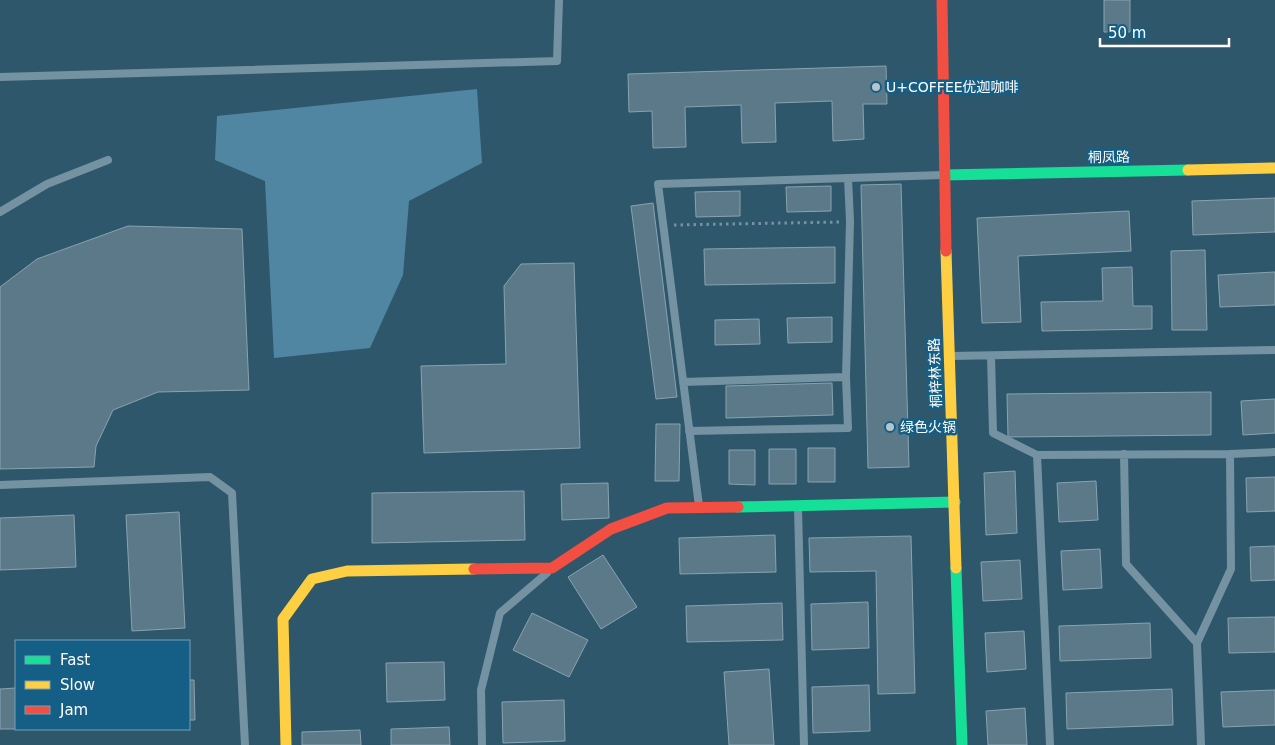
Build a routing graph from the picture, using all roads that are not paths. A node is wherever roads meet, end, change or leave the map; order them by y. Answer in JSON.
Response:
{"nodes":[{"id":1,"x":559,"y":0,"type":"edge"},
{"id":2,"x":942,"y":0,"type":"edge"},
{"id":3,"x":0,"y":77,"type":"edge"},
{"id":4,"x":108,"y":160,"type":"dead end"},
{"id":5,"x":1275,"y":168,"type":"edge"},
{"id":6,"x":944,"y":175,"type":"junction"},
{"id":7,"x":848,"y":178,"type":"junction"},
{"id":8,"x":0,"y":212,"type":"edge"},
{"id":9,"x":1275,"y":350,"type":"edge"},
{"id":10,"x":950,"y":356,"type":"junction"},
{"id":11,"x":991,"y":356,"type":"junction"},
{"id":12,"x":846,"y":377,"type":"junction"},
{"id":13,"x":683,"y":382,"type":"junction"},
{"id":14,"x":690,"y":431,"type":"junction"},
{"id":15,"x":1275,"y":452,"type":"edge"},
{"id":16,"x":1124,"y":454,"type":"junction"},
{"id":17,"x":1230,"y":454,"type":"junction"},
{"id":18,"x":1037,"y":455,"type":"junction"},
{"id":19,"x":0,"y":485,"type":"edge"},
{"id":20,"x":954,"y":502,"type":"junction"},
{"id":21,"x":798,"y":506,"type":"junction"},
{"id":22,"x":699,"y":508,"type":"junction"},
{"id":23,"x":552,"y":568,"type":"junction"},
{"id":24,"x":1197,"y":643,"type":"junction"},
{"id":25,"x":245,"y":745,"type":"edge"},
{"id":26,"x":286,"y":745,"type":"edge"},
{"id":27,"x":482,"y":745,"type":"edge"},
{"id":28,"x":804,"y":745,"type":"edge"},
{"id":29,"x":962,"y":745,"type":"edge"},
{"id":30,"x":1050,"y":745,"type":"edge"},
{"id":31,"x":1201,"y":745,"type":"edge"}],
"edges":[{"from":1,"to":3,"type":"lane"},
{"from":2,"to":6,"type":"street","name":"桐梓林东路"},
{"from":4,"to":8,"type":"lane"},
{"from":5,"to":6,"type":"street","name":"桐凤路"},
{"from":6,"to":7,"type":"lane"},
{"from":6,"to":10,"type":"street","name":"桐梓林东路"},
{"from":7,"to":12,"type":"lane"},
{"from":7,"to":13,"type":"lane"},
{"from":9,"to":11,"type":"lane"},
{"from":10,"to":11,"type":"lane"},
{"from":10,"to":20,"type":"street","name":"桐梓林东路"},
{"from":11,"to":18,"type":"lane"},
{"from":12,"to":13,"type":"lane"},
{"from":12,"to":14,"type":"lane"},
{"from":13,"to":14,"type":"lane"},
{"from":14,"to":22,"type":"lane"},
{"from":15,"to":17,"type":"lane"},
{"from":16,"to":17,"type":"lane"},
{"from":16,"to":18,"type":"lane"},
{"from":16,"to":24,"type":"lane"},
{"from":17,"to":24,"type":"lane"},
{"from":18,"to":30,"type":"lane"},
{"from":19,"to":25,"type":"lane"},
{"from":20,"to":21,"type":"street"},
{"from":20,"to":29,"type":"street","name":"桐梓林东路"},
{"from":21,"to":22,"type":"street"},
{"from":21,"to":28,"type":"lane"},
{"from":22,"to":23,"type":"street"},
{"from":23,"to":26,"type":"street"},
{"from":23,"to":27,"type":"lane"},
{"from":24,"to":31,"type":"lane"}]}
